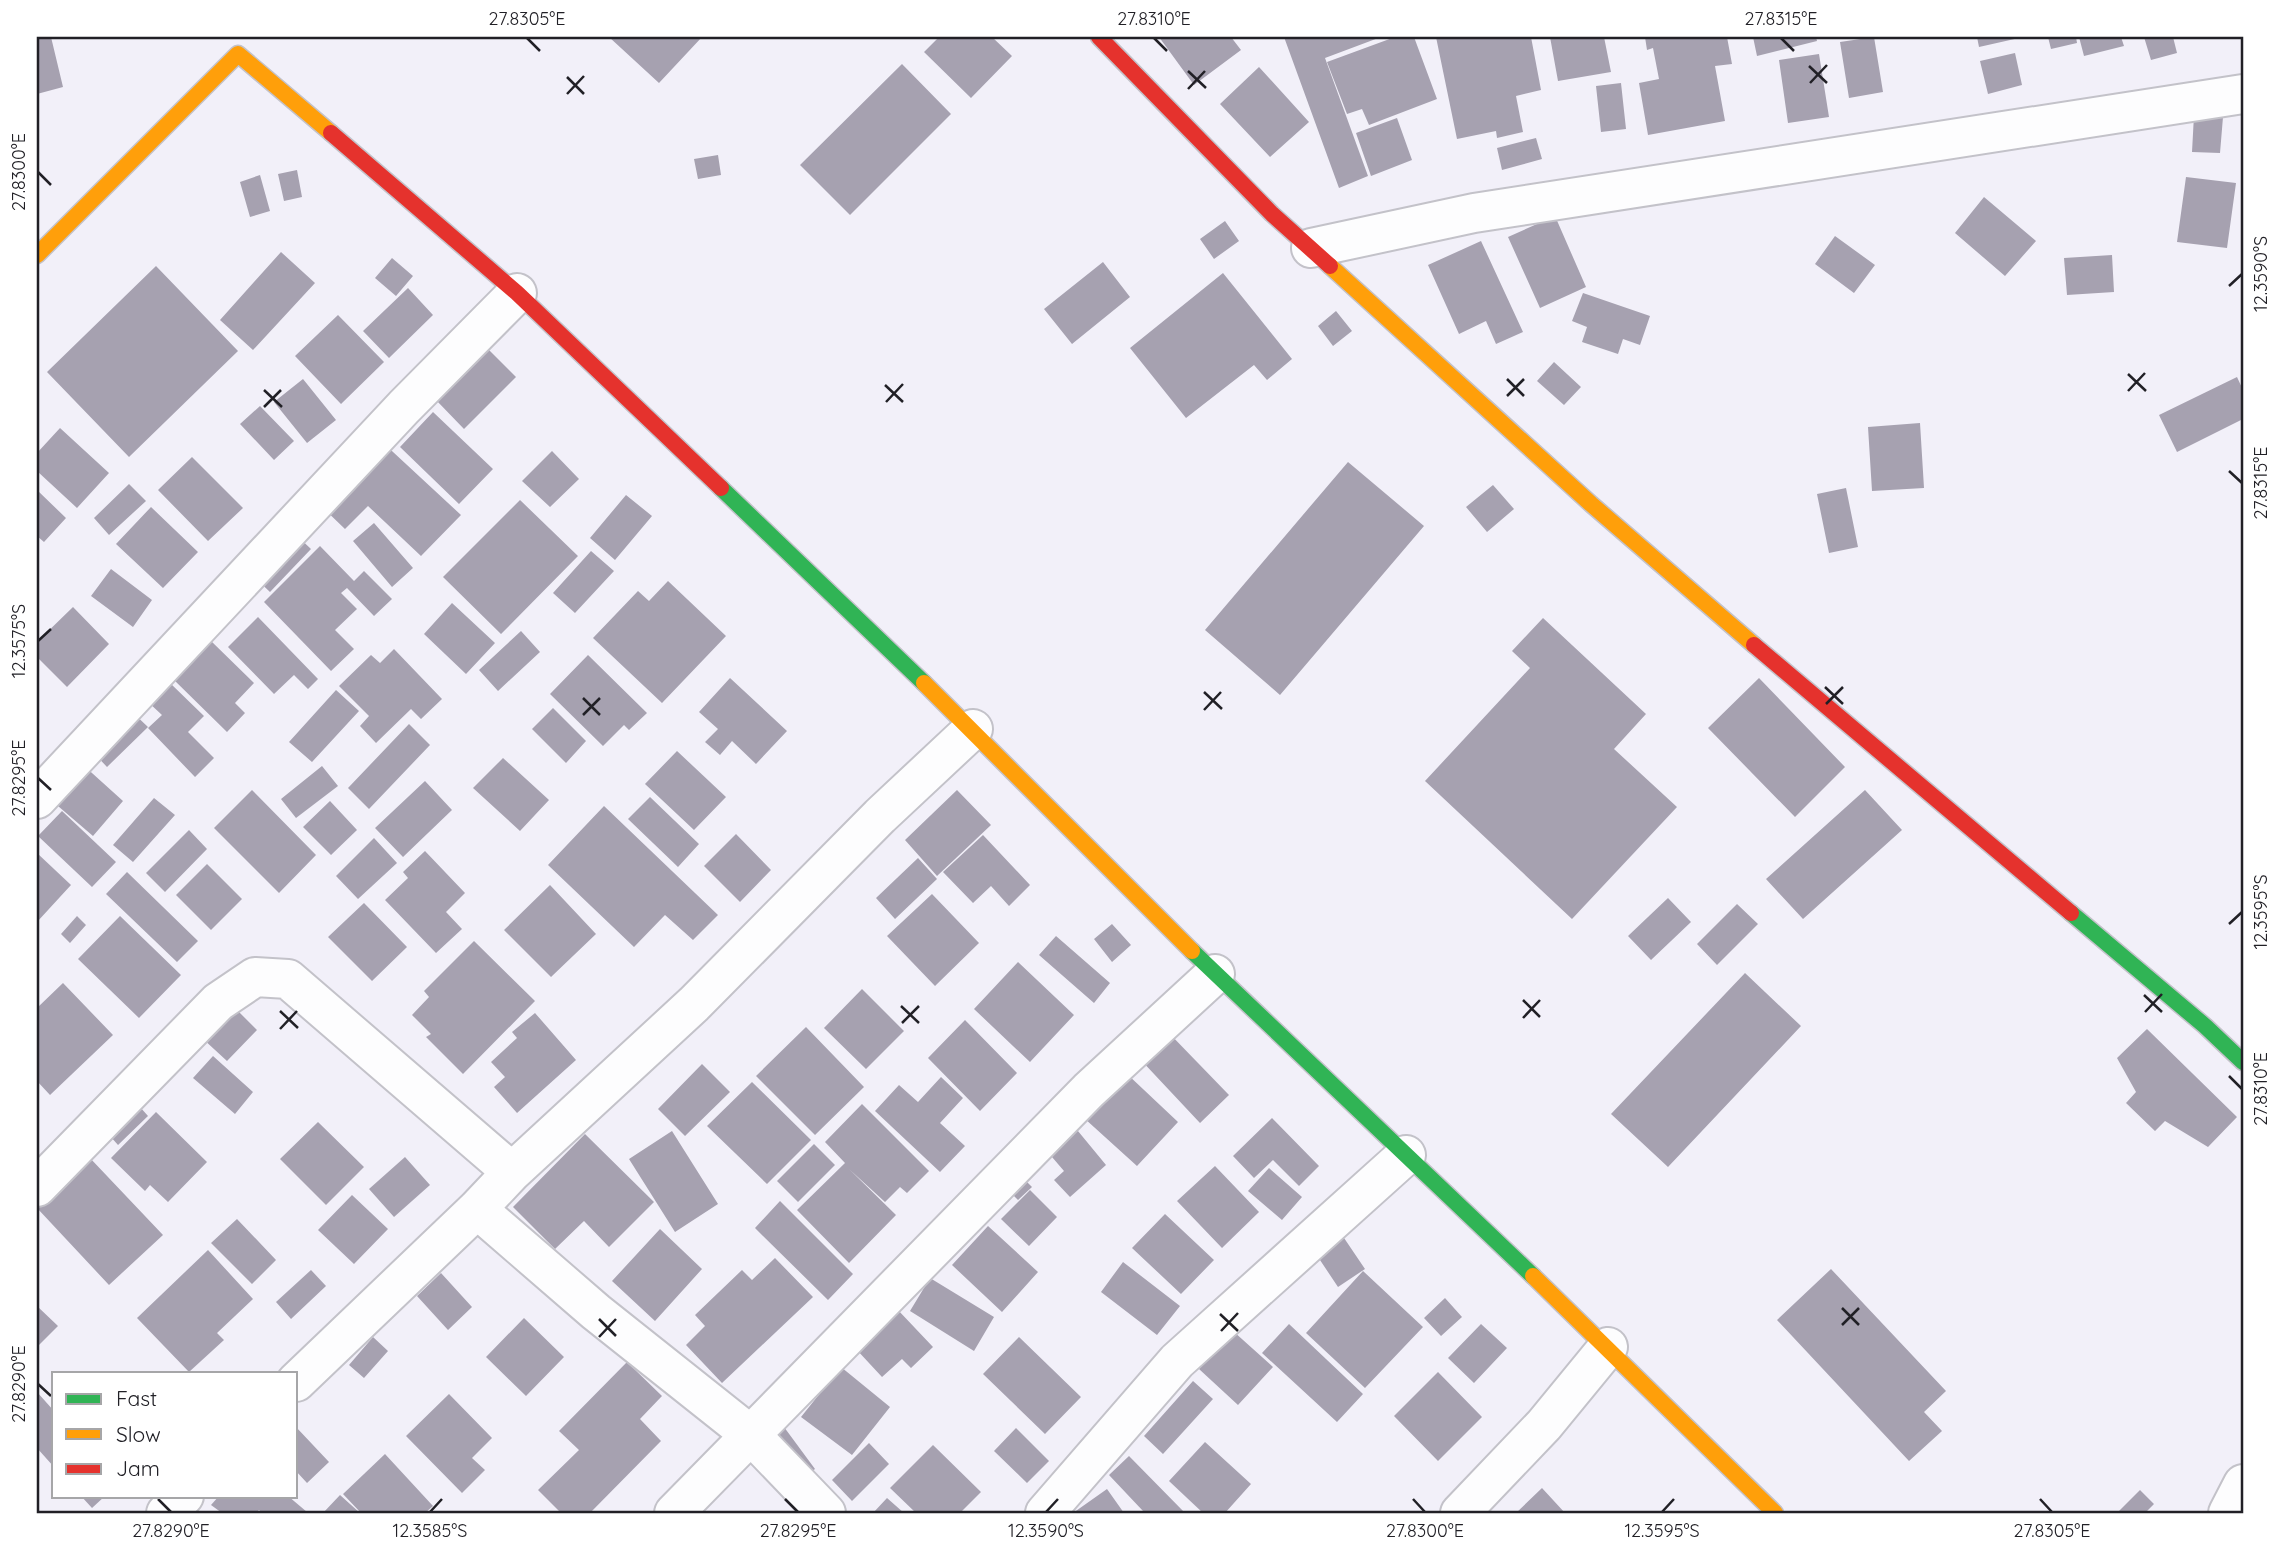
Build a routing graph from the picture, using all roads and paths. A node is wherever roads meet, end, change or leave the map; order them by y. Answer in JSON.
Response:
{"nodes":[{"id":1,"x":1099,"y":37,"type":"edge"},
{"id":2,"x":2243,"y":94,"type":"edge"},
{"id":3,"x":1311,"y":248,"type":"junction"},
{"id":4,"x":37,"y":255,"type":"edge"},
{"id":5,"x":517,"y":293,"type":"junction"},
{"id":6,"x":973,"y":729,"type":"junction"},
{"id":7,"x":37,"y":799,"type":"edge"},
{"id":8,"x":1215,"y":974,"type":"junction"},
{"id":9,"x":2243,"y":1062,"type":"edge"},
{"id":10,"x":1406,"y":1155,"type":"junction"},
{"id":11,"x":512,"y":1172,"type":"junction"},
{"id":12,"x":37,"y":1187,"type":"edge"},
{"id":13,"x":477,"y":1209,"type":"junction"},
{"id":14,"x":1608,"y":1347,"type":"junction"},
{"id":15,"x":298,"y":1380,"type":"edge"},
{"id":16,"x":752,"y":1436,"type":"junction"},
{"id":17,"x":2243,"y":1484,"type":"edge"},
{"id":18,"x":182,"y":1498,"type":"edge"},
{"id":19,"x":166,"y":1513,"type":"edge"},
{"id":20,"x":674,"y":1513,"type":"edge"},
{"id":21,"x":826,"y":1513,"type":"edge"},
{"id":22,"x":1045,"y":1513,"type":"edge"},
{"id":23,"x":1460,"y":1513,"type":"edge"},
{"id":24,"x":1775,"y":1513,"type":"edge"},
{"id":25,"x":2228,"y":1513,"type":"edge"}],
"edges":[{"from":1,"to":3,"type":"street"},
{"from":2,"to":3,"type":"street"},
{"from":3,"to":9,"type":"street"},
{"from":4,"to":5,"type":"street"},
{"from":5,"to":6,"type":"street"},
{"from":5,"to":7,"type":"street"},
{"from":6,"to":8,"type":"street"},
{"from":6,"to":11,"type":"street"},
{"from":8,"to":10,"type":"street"},
{"from":8,"to":16,"type":"street"},
{"from":10,"to":14,"type":"street"},
{"from":10,"to":22,"type":"street"},
{"from":11,"to":12,"type":"street"},
{"from":11,"to":13,"type":"street"},
{"from":13,"to":15,"type":"street"},
{"from":13,"to":16,"type":"street"},
{"from":14,"to":23,"type":"street"},
{"from":14,"to":24,"type":"street"},
{"from":16,"to":20,"type":"street"},
{"from":16,"to":21,"type":"street"},
{"from":17,"to":25,"type":"street"},
{"from":18,"to":19,"type":"street"}]}
